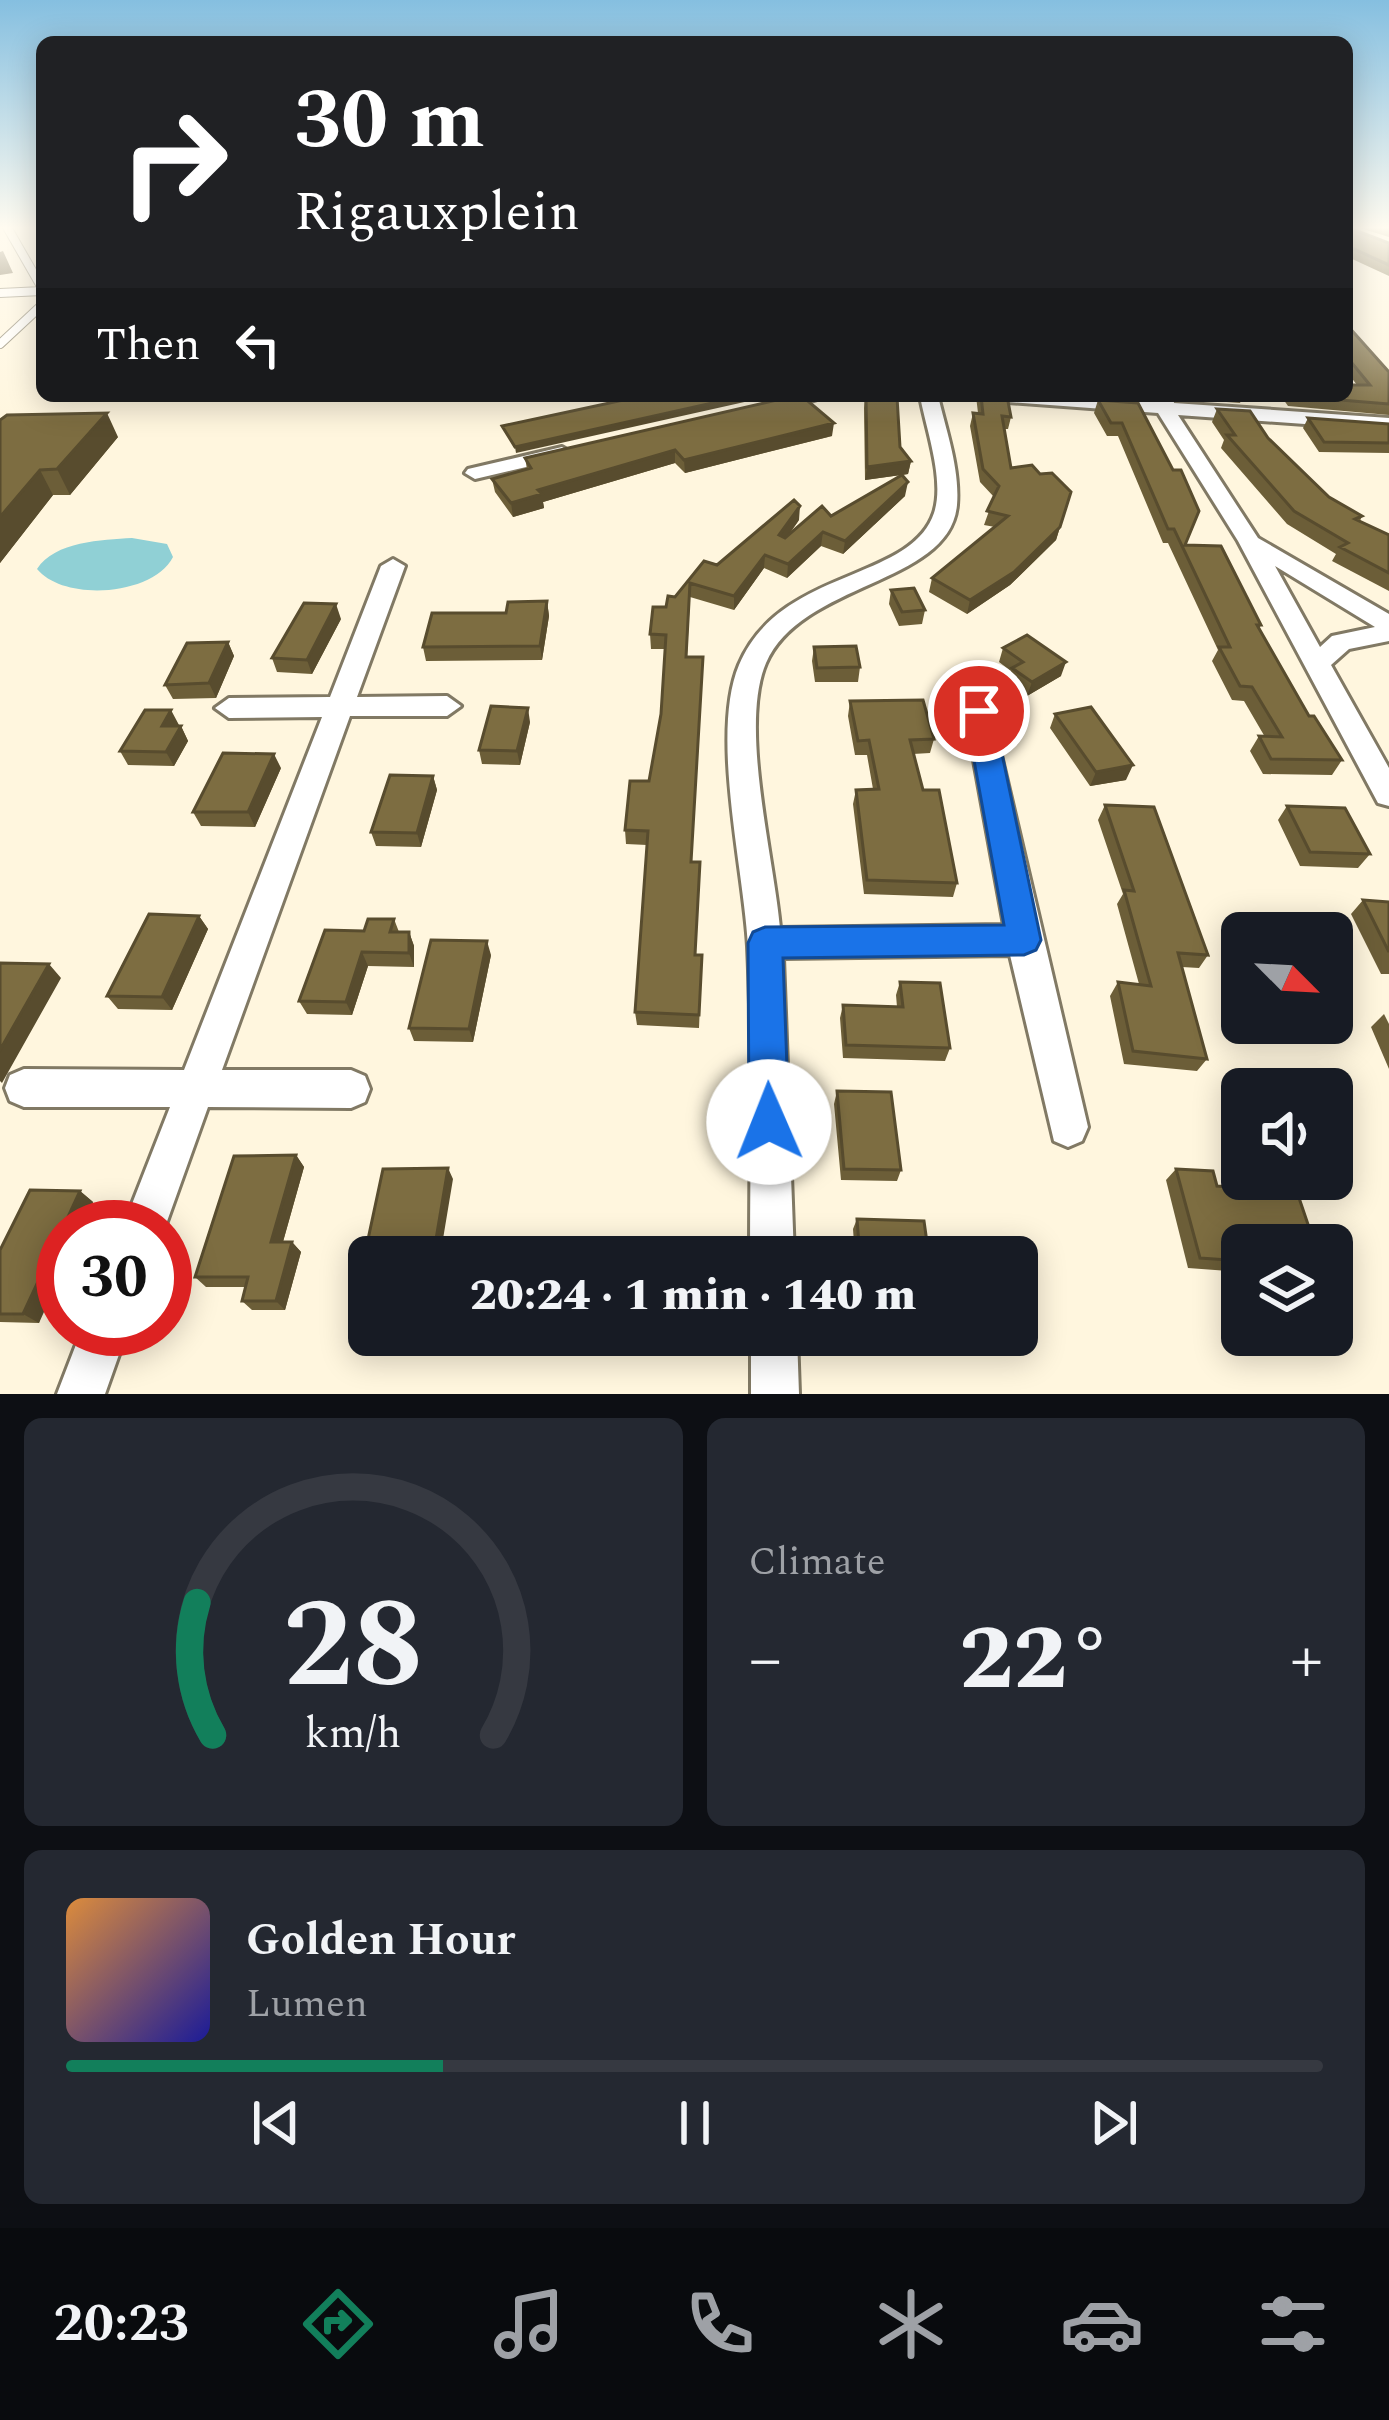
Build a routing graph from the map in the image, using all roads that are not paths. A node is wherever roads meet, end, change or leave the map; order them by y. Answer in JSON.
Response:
{"nodes":[{"id":1,"x":36,"y":311,"type":"edge"},
{"id":2,"x":0,"y":344,"type":"edge"},
{"id":3,"x":790,"y":402,"type":"edge"},
{"id":4,"x":930,"y":402,"type":"edge"},
{"id":5,"x":1164,"y":403,"type":"edge"},
{"id":6,"x":749,"y":411,"type":"edge"},
{"id":7,"x":1389,"y":424,"type":"edge"},
{"id":8,"x":589,"y":447,"type":"edge"},
{"id":9,"x":475,"y":472,"type":"dead end"},
{"id":10,"x":1249,"y":541,"type":"junction"},
{"id":11,"x":393,"y":566,"type":"dead end"},
{"id":12,"x":1389,"y":629,"type":"edge"},
{"id":13,"x":1315,"y":665,"type":"junction"},
{"id":14,"x":447,"y":706,"type":"dead end"},
{"id":15,"x":340,"y":707,"type":"junction"},
{"id":16,"x":229,"y":708,"type":"dead end"},
{"id":17,"x":979,"y":711,"type":"dead end"},
{"id":18,"x":1389,"y":795,"type":"edge"},
{"id":19,"x":1024,"y":940,"type":"junction"},
{"id":20,"x":765,"y":943,"type":"junction"},
{"id":21,"x":25,"y":1088,"type":"dead end"},
{"id":22,"x":196,"y":1088,"type":"junction"},
{"id":23,"x":351,"y":1089,"type":"dead end"},
{"id":24,"x":1068,"y":1127,"type":"dead end"},
{"id":25,"x":154,"y":1200,"type":"edge"},
{"id":26,"x":772,"y":1236,"type":"edge"},
{"id":27,"x":95,"y":1356,"type":"edge"},
{"id":28,"x":774,"y":1356,"type":"edge"},
{"id":29,"x":80,"y":1394,"type":"edge"},
{"id":30,"x":775,"y":1394,"type":"edge"}],
"edges":[{"from":1,"to":2,"type":"lane"},
{"from":3,"to":6,"type":"street"},
{"from":4,"to":20,"type":"street"},
{"from":5,"to":7,"type":"street"},
{"from":5,"to":10,"type":"street"},
{"from":8,"to":9,"type":"street"},
{"from":10,"to":12,"type":"street"},
{"from":10,"to":13,"type":"street"},
{"from":11,"to":15,"type":"street"},
{"from":12,"to":13,"type":"street"},
{"from":13,"to":18,"type":"street"},
{"from":14,"to":15,"type":"street"},
{"from":15,"to":16,"type":"street"},
{"from":15,"to":22,"type":"street"},
{"from":17,"to":19,"type":"street"},
{"from":19,"to":20,"type":"street"},
{"from":19,"to":24,"type":"street"},
{"from":20,"to":26,"type":"street"},
{"from":21,"to":22,"type":"street"},
{"from":22,"to":23,"type":"street"},
{"from":22,"to":25,"type":"street"},
{"from":27,"to":29,"type":"street"},
{"from":28,"to":30,"type":"street"}]}
